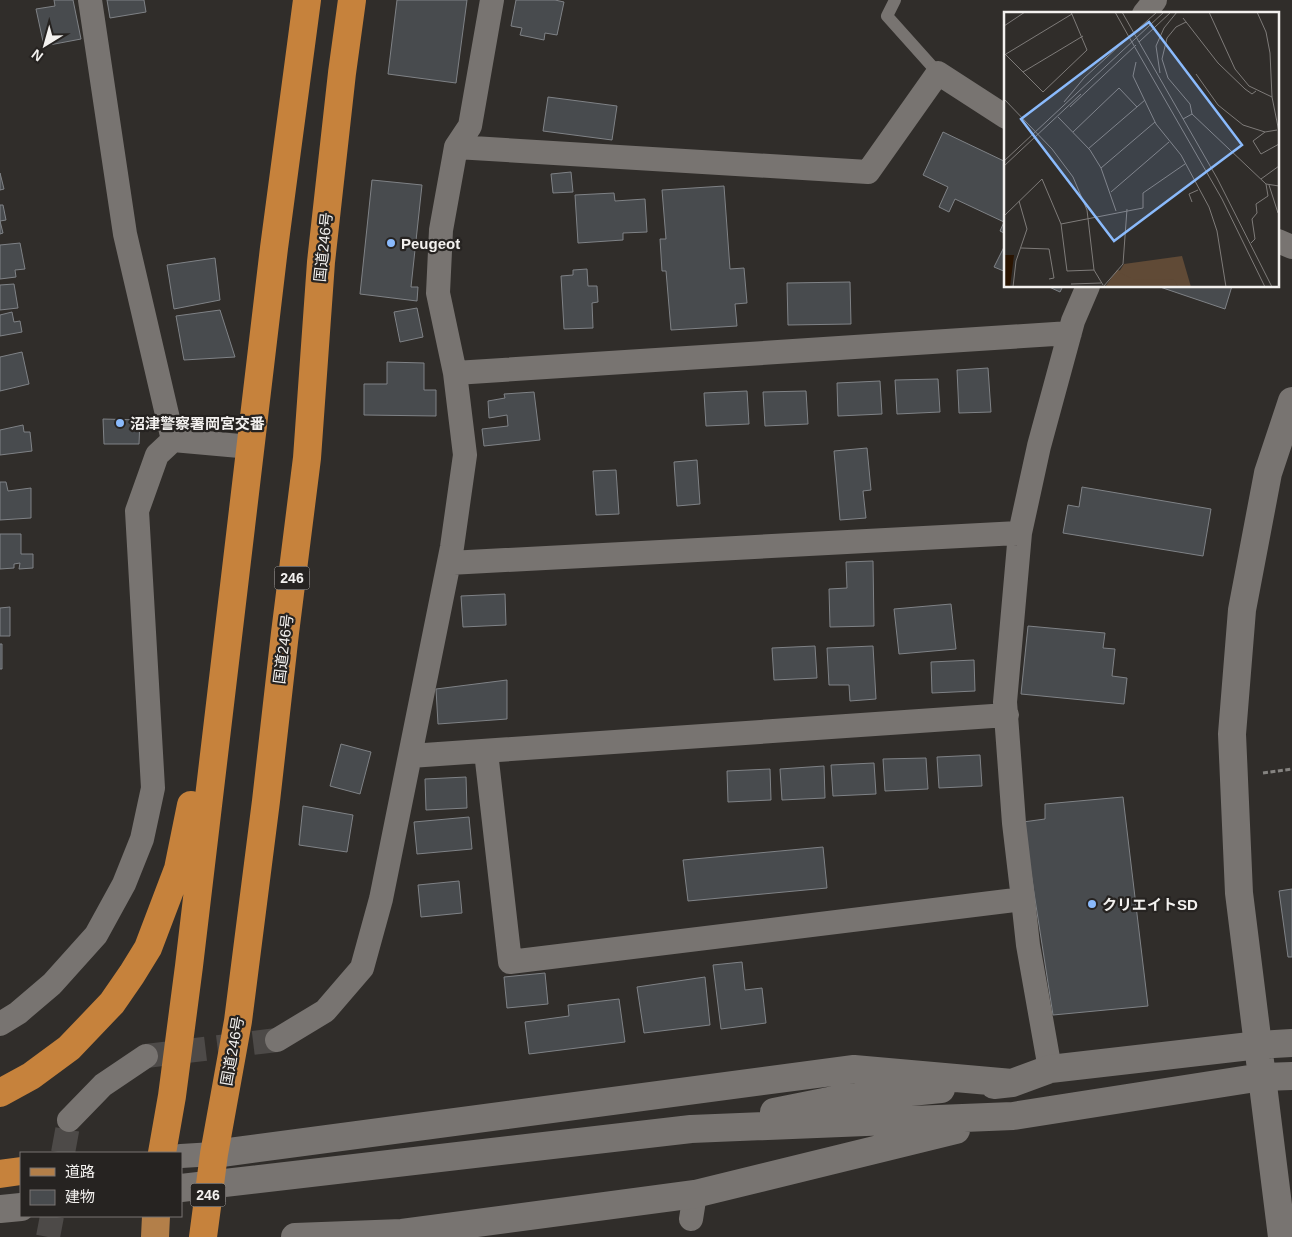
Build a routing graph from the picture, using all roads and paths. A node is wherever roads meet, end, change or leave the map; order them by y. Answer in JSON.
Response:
{"nodes":[{"id":1,"x":90,"y":0,"type":"edge"},
{"id":2,"x":307,"y":0,"type":"edge"},
{"id":3,"x":352,"y":0,"type":"edge"},
{"id":4,"x":492,"y":0,"type":"edge"},
{"id":5,"x":896,"y":0,"type":"edge"},
{"id":6,"x":1155,"y":0,"type":"edge"},
{"id":7,"x":1146,"y":12,"type":"edge"},
{"id":8,"x":938,"y":73,"type":"junction"},
{"id":9,"x":1004,"y":116,"type":"edge"},
{"id":10,"x":456,"y":147,"type":"junction"},
{"id":11,"x":1280,"y":242,"type":"edge"},
{"id":12,"x":1292,"y":247,"type":"edge"},
{"id":13,"x":1087,"y":288,"type":"edge"},
{"id":14,"x":1070,"y":333,"type":"junction"},
{"id":15,"x":455,"y":373,"type":"junction"},
{"id":16,"x":1292,"y":400,"type":"edge"},
{"id":17,"x":173,"y":440,"type":"junction"},
{"id":18,"x":252,"y":447,"type":"junction"},
{"id":19,"x":1020,"y":533,"type":"junction"},
{"id":20,"x":238,"y":560,"type":"junction"},
{"id":21,"x":448,"y":563,"type":"junction"},
{"id":22,"x":1007,"y":715,"type":"junction"},
{"id":23,"x":486,"y":752,"type":"junction"},
{"id":24,"x":410,"y":756,"type":"junction"},
{"id":25,"x":1023,"y":899,"type":"junction"},
{"id":26,"x":0,"y":1024,"type":"edge"},
{"id":27,"x":277,"y":1040,"type":"tunnel mouth"},
{"id":28,"x":1292,"y":1043,"type":"edge"},
{"id":29,"x":1258,"y":1045,"type":"junction"},
{"id":30,"x":146,"y":1056,"type":"tunnel mouth"},
{"id":31,"x":1050,"y":1069,"type":"junction"},
{"id":32,"x":1292,"y":1076,"type":"edge"},
{"id":33,"x":1262,"y":1078,"type":"junction"},
{"id":34,"x":1012,"y":1083,"type":"junction"},
{"id":35,"x":0,"y":1094,"type":"edge"},
{"id":36,"x":1013,"y":1116,"type":"junction"},
{"id":37,"x":69,"y":1120,"type":"tunnel mouth"},
{"id":38,"x":691,"y":1129,"type":"junction"},
{"id":39,"x":162,"y":1152,"type":"edge"},
{"id":40,"x":214,"y":1154,"type":"junction"},
{"id":41,"x":182,"y":1156,"type":"edge"},
{"id":42,"x":20,"y":1171,"type":"edge"},
{"id":43,"x":0,"y":1174,"type":"edge"},
{"id":44,"x":182,"y":1188,"type":"edge"},
{"id":45,"x":20,"y":1207,"type":"edge"},
{"id":46,"x":0,"y":1209,"type":"edge"},
{"id":47,"x":156,"y":1217,"type":"edge"},
{"id":48,"x":155,"y":1237,"type":"edge"},
{"id":49,"x":202,"y":1237,"type":"edge"},
{"id":50,"x":295,"y":1237,"type":"edge"},
{"id":51,"x":1282,"y":1237,"type":"edge"}],
"edges":[{"from":1,"to":17,"type":"street"},
{"from":2,"to":18,"type":"highway"},
{"from":3,"to":40,"type":"highway","name":"国道246号","number":"246"},
{"from":4,"to":10,"type":"street"},
{"from":5,"to":8,"type":"lane"},
{"from":6,"to":7,"type":"street"},
{"from":8,"to":9,"type":"street"},
{"from":8,"to":10,"type":"street"},
{"from":10,"to":15,"type":"street"},
{"from":11,"to":12,"type":"street"},
{"from":13,"to":14,"type":"street"},
{"from":14,"to":15,"type":"street"},
{"from":14,"to":19,"type":"street"},
{"from":15,"to":21,"type":"street"},
{"from":16,"to":29,"type":"street"},
{"from":17,"to":18,"type":"street"},
{"from":17,"to":26,"type":"street"},
{"from":18,"to":20,"type":"highway"},
{"from":19,"to":21,"type":"street"},
{"from":19,"to":22,"type":"street"},
{"from":20,"to":35,"type":"highway"},
{"from":20,"to":39,"type":"highway"},
{"from":21,"to":24,"type":"street"},
{"from":22,"to":23,"type":"street"},
{"from":22,"to":25,"type":"street"},
{"from":23,"to":24,"type":"street"},
{"from":23,"to":25,"type":"street"},
{"from":24,"to":27,"type":"street"},
{"from":25,"to":31,"type":"street"},
{"from":28,"to":29,"type":"street"},
{"from":29,"to":31,"type":"street"},
{"from":29,"to":33,"type":"street"},
{"from":30,"to":37,"type":"street"},
{"from":31,"to":34,"type":"street"},
{"from":32,"to":33,"type":"street"},
{"from":33,"to":36,"type":"street"},
{"from":33,"to":51,"type":"street"},
{"from":34,"to":38,"type":"street"},
{"from":34,"to":40,"type":"street"},
{"from":36,"to":38,"type":"street"},
{"from":36,"to":50,"type":"street"},
{"from":38,"to":44,"type":"street"},
{"from":40,"to":41,"type":"street"},
{"from":40,"to":49,"type":"highway","name":"国道246号","number":"246"},
{"from":42,"to":43,"type":"highway"},
{"from":45,"to":46,"type":"street"},
{"from":47,"to":48,"type":"main road"}]}
